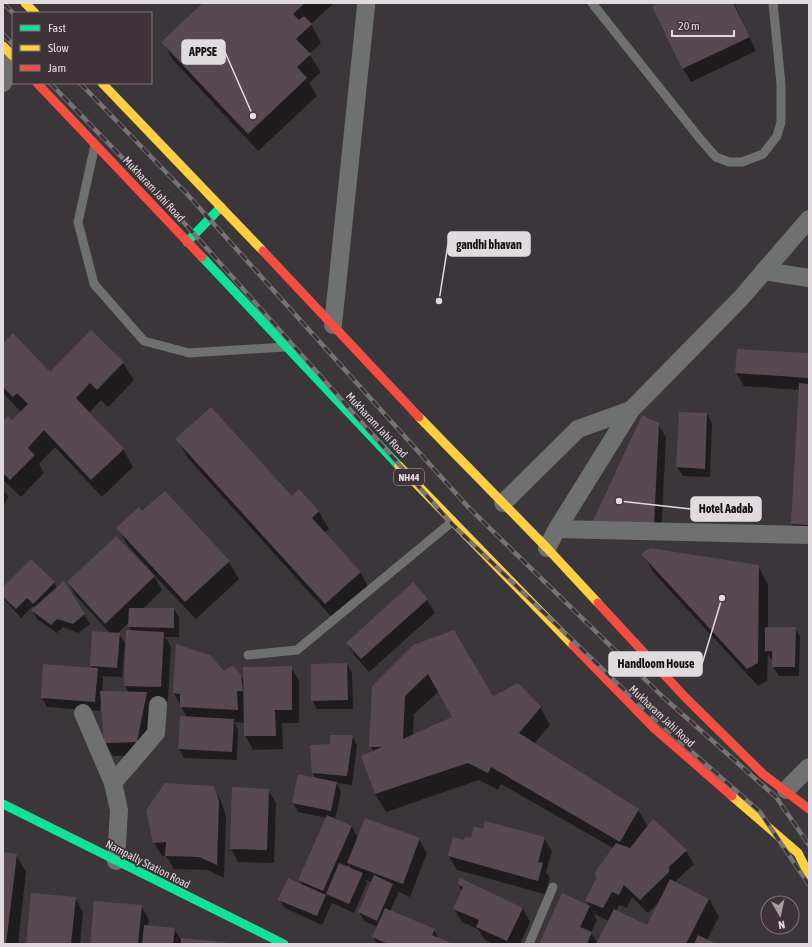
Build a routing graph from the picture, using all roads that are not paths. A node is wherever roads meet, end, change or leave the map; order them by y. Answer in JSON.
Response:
{"nodes":[{"id":1,"x":25,"y":3,"type":"edge"},
{"id":2,"x":592,"y":3,"type":"edge"},
{"id":3,"x":773,"y":3,"type":"edge"},
{"id":4,"x":366,"y":6,"type":"dead end"},
{"id":5,"x":34,"y":12,"type":"edge"},
{"id":6,"x":3,"y":46,"type":"edge"},
{"id":7,"x":12,"y":55,"type":"edge"},
{"id":8,"x":12,"y":59,"type":"edge"},
{"id":9,"x":3,"y":83,"type":"edge"},
{"id":10,"x":38,"y":84,"type":"edge"},
{"id":11,"x":103,"y":84,"type":"edge"},
{"id":12,"x":95,"y":144,"type":"junction"},
{"id":13,"x":221,"y":207,"type":"junction"},
{"id":14,"x":809,"y":219,"type":"edge"},
{"id":15,"x":187,"y":242,"type":"junction"},
{"id":16,"x":764,"y":271,"type":"junction"},
{"id":17,"x":809,"y":278,"type":"edge"},
{"id":18,"x":333,"y":325,"type":"junction"},
{"id":19,"x":287,"y":347,"type":"junction"},
{"id":20,"x":631,"y":410,"type":"junction"},
{"id":21,"x":503,"y":503,"type":"junction"},
{"id":22,"x":453,"y":522,"type":"junction"},
{"id":23,"x":557,"y":529,"type":"junction"},
{"id":24,"x":809,"y":535,"type":"edge"},
{"id":25,"x":547,"y":548,"type":"junction"},
{"id":26,"x":248,"y":655,"type":"dead end"},
{"id":27,"x":158,"y":705,"type":"dead end"},
{"id":28,"x":83,"y":713,"type":"dead end"},
{"id":29,"x":809,"y":767,"type":"edge"},
{"id":30,"x":113,"y":783,"type":"junction"},
{"id":31,"x":791,"y":795,"type":"junction"},
{"id":32,"x":809,"y":800,"type":"edge"},
{"id":33,"x":3,"y":804,"type":"edge"},
{"id":34,"x":809,"y":809,"type":"edge"},
{"id":35,"x":809,"y":849,"type":"edge"},
{"id":36,"x":798,"y":853,"type":"junction"},
{"id":37,"x":116,"y":861,"type":"junction"},
{"id":38,"x":809,"y":875,"type":"edge"},
{"id":39,"x":553,"y":887,"type":"dead end"},
{"id":40,"x":254,"y":937,"type":"edge"},
{"id":41,"x":284,"y":944,"type":"edge"},
{"id":42,"x":529,"y":944,"type":"edge"}],
"edges":[{"from":1,"to":5,"type":"main road"},
{"from":2,"to":3,"type":"lane"},
{"from":4,"to":18,"type":"street"},
{"from":6,"to":7,"type":"main road"},
{"from":8,"to":9,"type":"street"},
{"from":10,"to":12,"type":"main road","name":"Mukharam Jahi Road","number":"NH44"},
{"from":11,"to":13,"type":"main road"},
{"from":12,"to":15,"type":"main road","name":"Mukharam Jahi Road","number":"NH44"},
{"from":12,"to":19,"type":"lane"},
{"from":13,"to":15,"type":"main road"},
{"from":13,"to":18,"type":"main road"},
{"from":14,"to":16,"type":"street"},
{"from":15,"to":19,"type":"main road","name":"Mukharam Jahi Road","number":"NH44"},
{"from":16,"to":17,"type":"street"},
{"from":16,"to":20,"type":"street"},
{"from":18,"to":21,"type":"main road"},
{"from":19,"to":22,"type":"main road","name":"Mukharam Jahi Road","number":"NH44"},
{"from":20,"to":21,"type":"street"},
{"from":20,"to":23,"type":"street"},
{"from":21,"to":25,"type":"main road"},
{"from":22,"to":26,"type":"lane"},
{"from":22,"to":36,"type":"main road","name":"Mukharam Jahi Road","number":"NH44"},
{"from":23,"to":24,"type":"street"},
{"from":23,"to":25,"type":"street"},
{"from":25,"to":31,"type":"main road"},
{"from":27,"to":30,"type":"street"},
{"from":28,"to":30,"type":"street"},
{"from":29,"to":31,"type":"street"},
{"from":30,"to":37,"type":"street"},
{"from":31,"to":32,"type":"main road"},
{"from":31,"to":34,"type":"main road"},
{"from":33,"to":37,"type":"main road","name":"Nampally Station Road"},
{"from":35,"to":36,"type":"main road"},
{"from":36,"to":38,"type":"main road","number":"NH44"},
{"from":37,"to":40,"type":"main road","name":"Nampally Station Road"},
{"from":39,"to":42,"type":"lane"},
{"from":40,"to":41,"type":"main road","name":"Nampally Station Road"}]}
